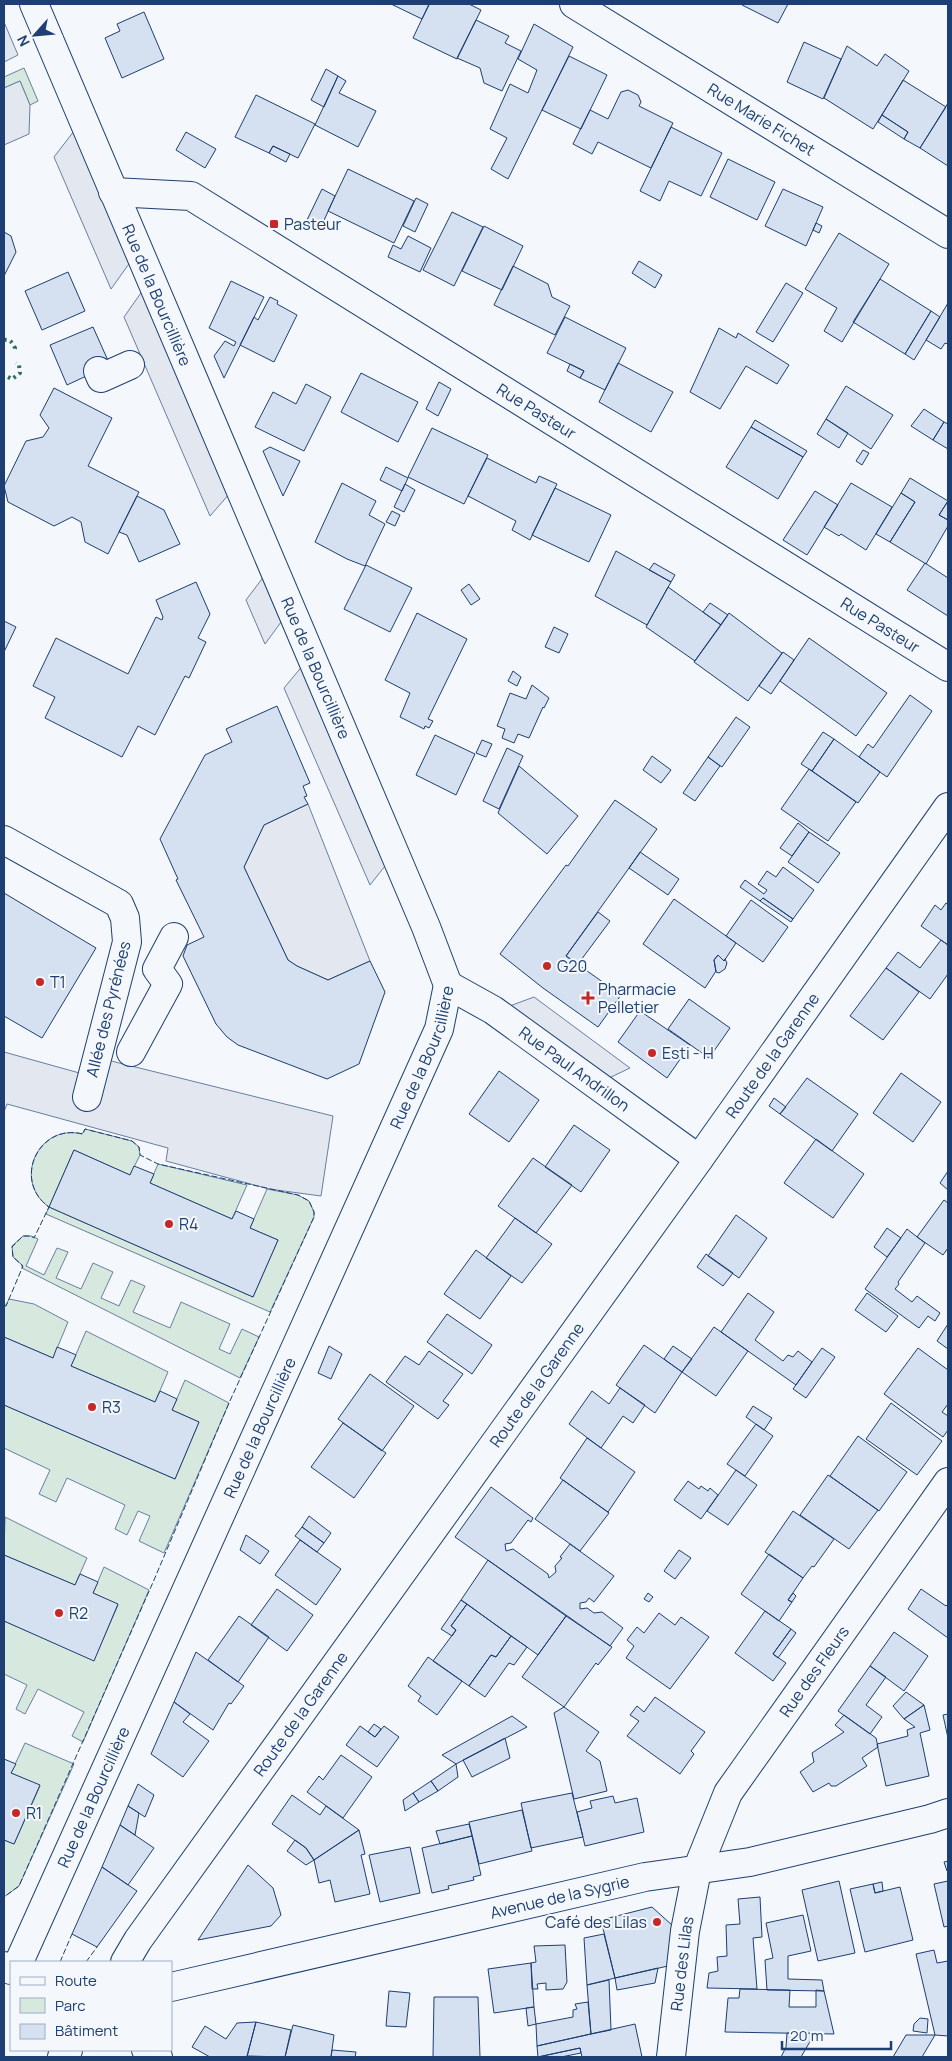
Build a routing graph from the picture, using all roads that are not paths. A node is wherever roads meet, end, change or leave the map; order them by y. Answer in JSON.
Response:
{"nodes":[{"id":1,"x":34,"y":4,"type":"edge"},
{"id":2,"x":574,"y":4,"type":"edge"},
{"id":3,"x":113,"y":192,"type":"junction"},
{"id":4,"x":948,"y":234,"type":"edge"},
{"id":5,"x":130,"y":365,"type":"dead end"},
{"id":6,"x":98,"y":371,"type":"dead end"},
{"id":7,"x":948,"y":667,"type":"edge"},
{"id":8,"x":948,"y":806,"type":"edge"},
{"id":9,"x":4,"y":840,"type":"edge"},
{"id":10,"x":174,"y":937,"type":"dead end"},
{"id":11,"x":448,"y":985,"type":"junction"},
{"id":12,"x":131,"y":1052,"type":"dead end"},
{"id":13,"x":86,"y":1096,"type":"dead end"},
{"id":14,"x":699,"y":1159,"type":"junction"},
{"id":15,"x":948,"y":1482,"type":"edge"},
{"id":16,"x":948,"y":1813,"type":"edge"},
{"id":17,"x":696,"y":1870,"type":"junction"},
{"id":18,"x":20,"y":1961,"type":"edge"},
{"id":19,"x":126,"y":1961,"type":"edge"},
{"id":20,"x":172,"y":1987,"type":"edge"},
{"id":21,"x":671,"y":2057,"type":"edge"}],
"edges":[{"from":1,"to":3,"type":"street","name":"Rue de la Bourcillière"},
{"from":2,"to":4,"type":"street","name":"Rue Marie Fichet"},
{"from":3,"to":7,"type":"street","name":"Rue Pasteur"},
{"from":3,"to":11,"type":"street","name":"Rue de la Bourcillière"},
{"from":5,"to":6,"type":"street"},
{"from":8,"to":14,"type":"street","name":"Route de la Garenne"},
{"from":9,"to":13,"type":"street","name":"Allée des Pyrénées"},
{"from":10,"to":12,"type":"street"},
{"from":11,"to":14,"type":"street","name":"Rue Paul Andrillon"},
{"from":11,"to":18,"type":"street","name":"Rue de la Bourcillière"},
{"from":14,"to":19,"type":"street","name":"Route de la Garenne"},
{"from":15,"to":17,"type":"street","name":"Rue des Fleurs"},
{"from":16,"to":17,"type":"street","name":"Avenue de la Sygrie"},
{"from":17,"to":20,"type":"street","name":"Avenue de la Sygrie"},
{"from":17,"to":21,"type":"street","name":"Rue des Lilas"}]}
